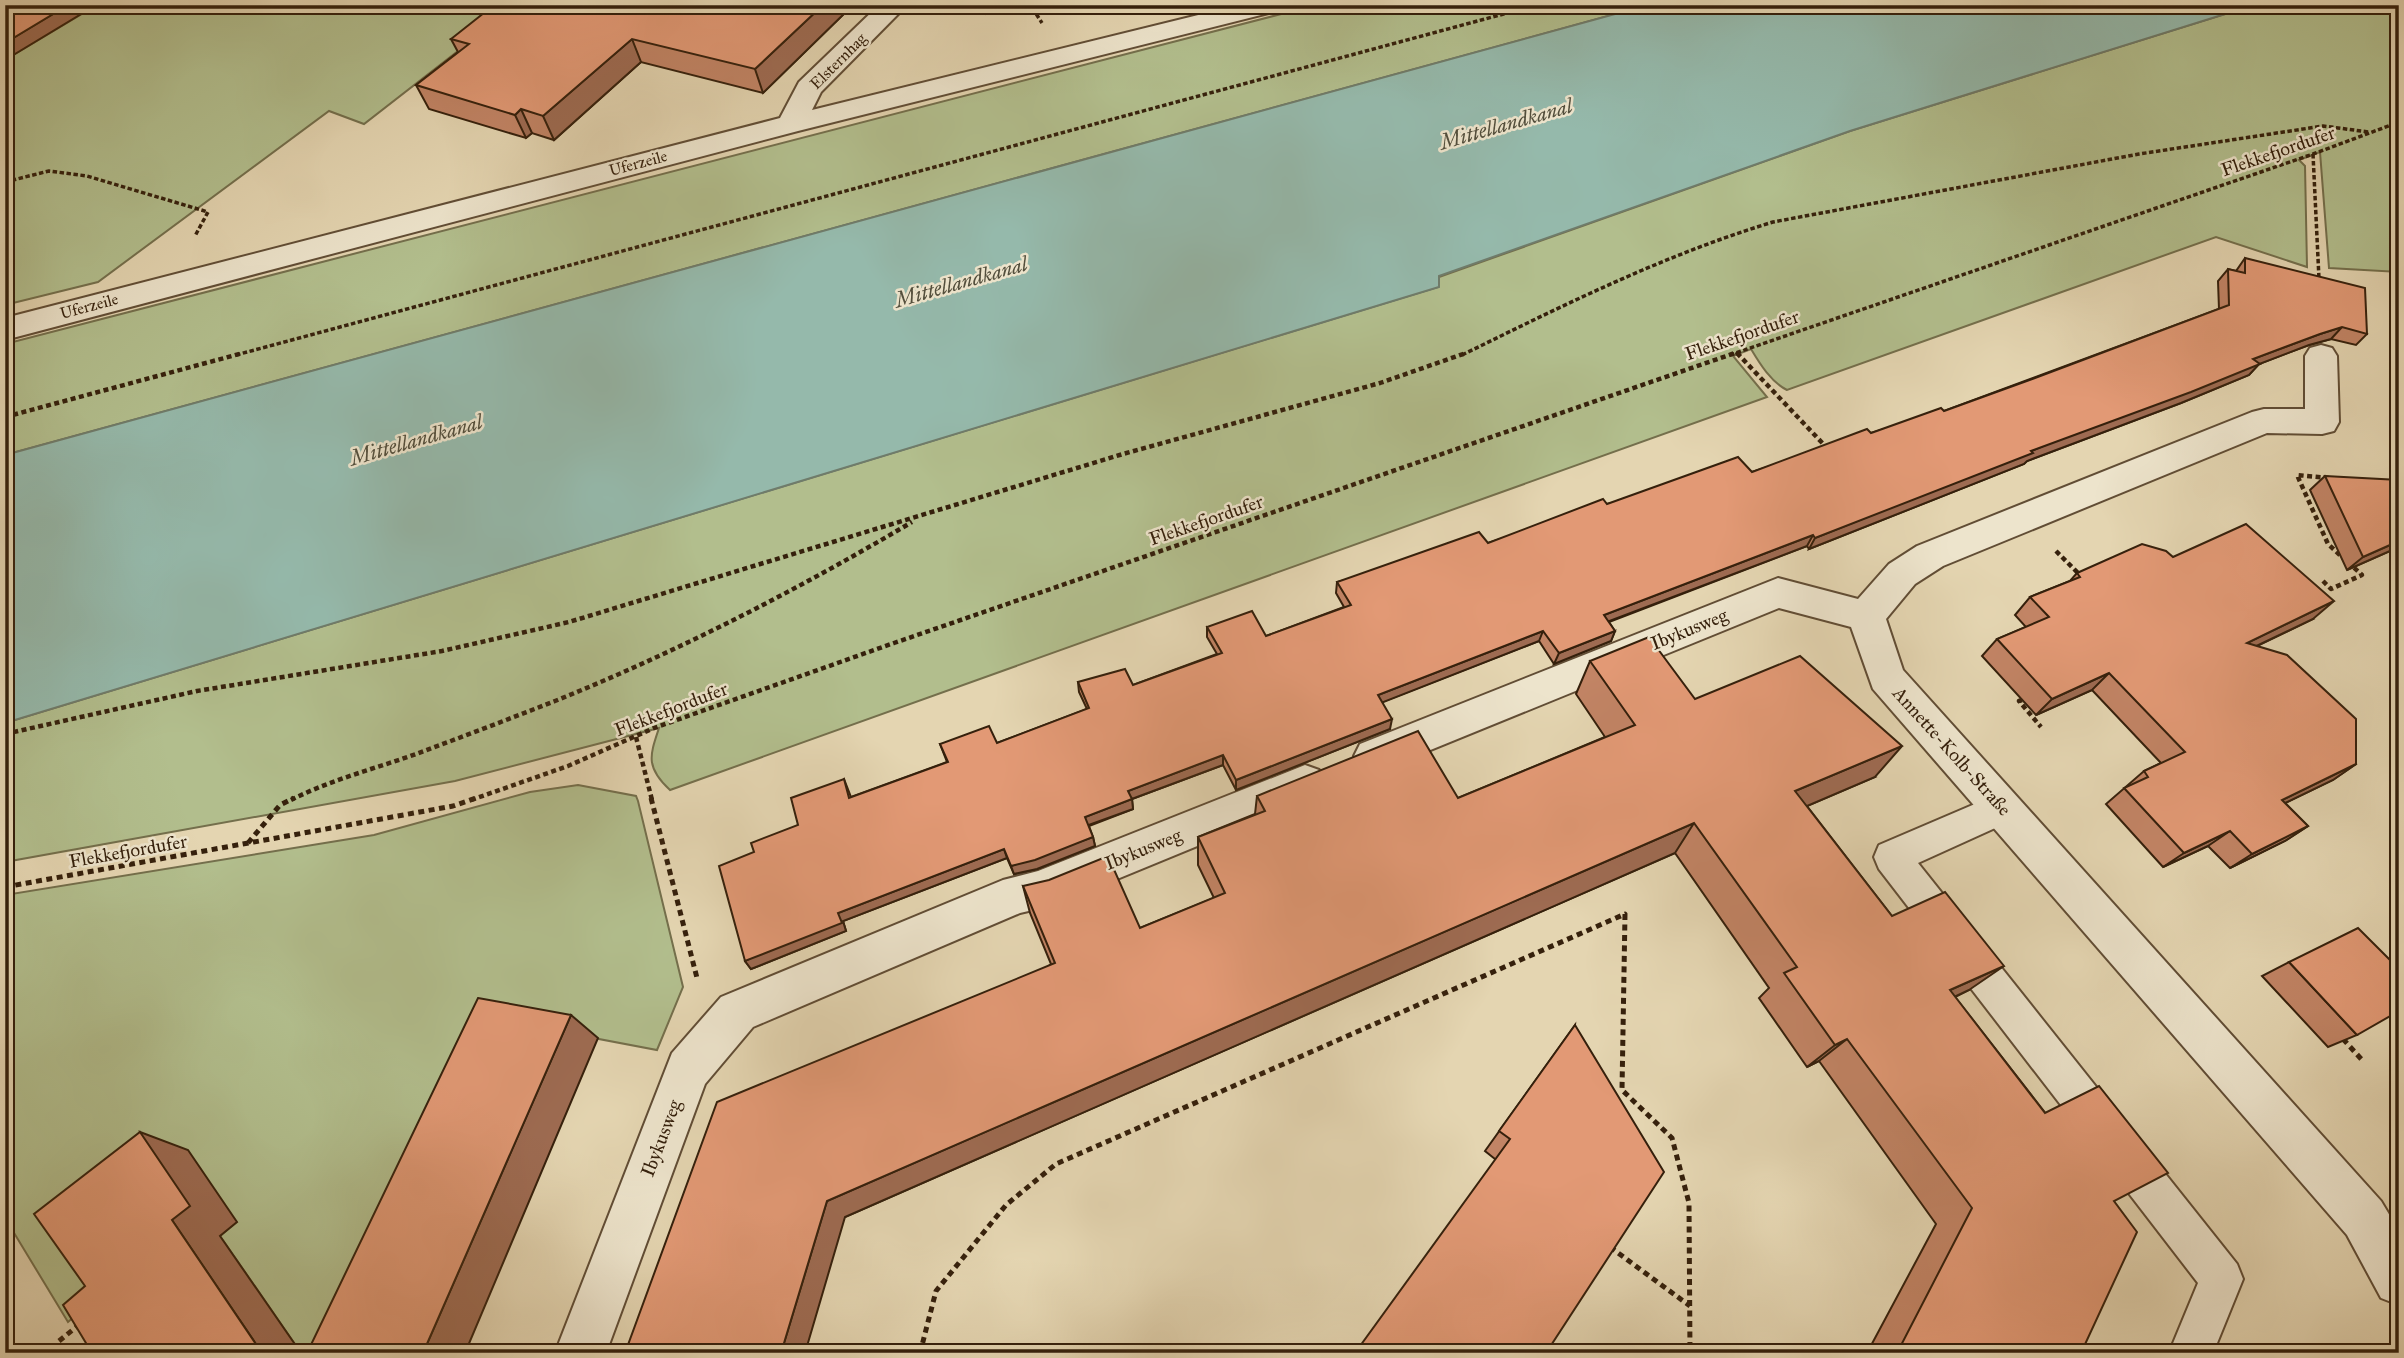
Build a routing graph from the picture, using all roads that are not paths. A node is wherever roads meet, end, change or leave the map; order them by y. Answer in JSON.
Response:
{"nodes":[{"id":1,"x":894,"y":5,"type":"edge"},
{"id":2,"x":1272,"y":5,"type":"edge"},
{"id":3,"x":791,"y":124,"type":"junction"},
{"id":4,"x":5,"y":329,"type":"edge"},
{"id":5,"x":2321,"y":356,"type":"dead end"},
{"id":6,"x":1866,"y":616,"type":"junction"},
{"id":7,"x":2003,"y":808,"type":"junction"},
{"id":8,"x":2399,"y":1280,"type":"edge"},
{"id":9,"x":580,"y":1353,"type":"edge"},
{"id":10,"x":2191,"y":1353,"type":"edge"}],
"edges":[{"from":1,"to":3,"type":"street","name":"Elsternhag"},
{"from":2,"to":3,"type":"street","name":"Uferzeile"},
{"from":3,"to":4,"type":"street","name":"Uferzeile"},
{"from":5,"to":6,"type":"street"},
{"from":6,"to":7,"type":"street","name":"Annette-Kolb-Straße"},
{"from":6,"to":9,"type":"street","name":"Ibykusweg"},
{"from":7,"to":8,"type":"street","name":"Annette-Kolb-Straße"},
{"from":7,"to":10,"type":"lane"}]}
